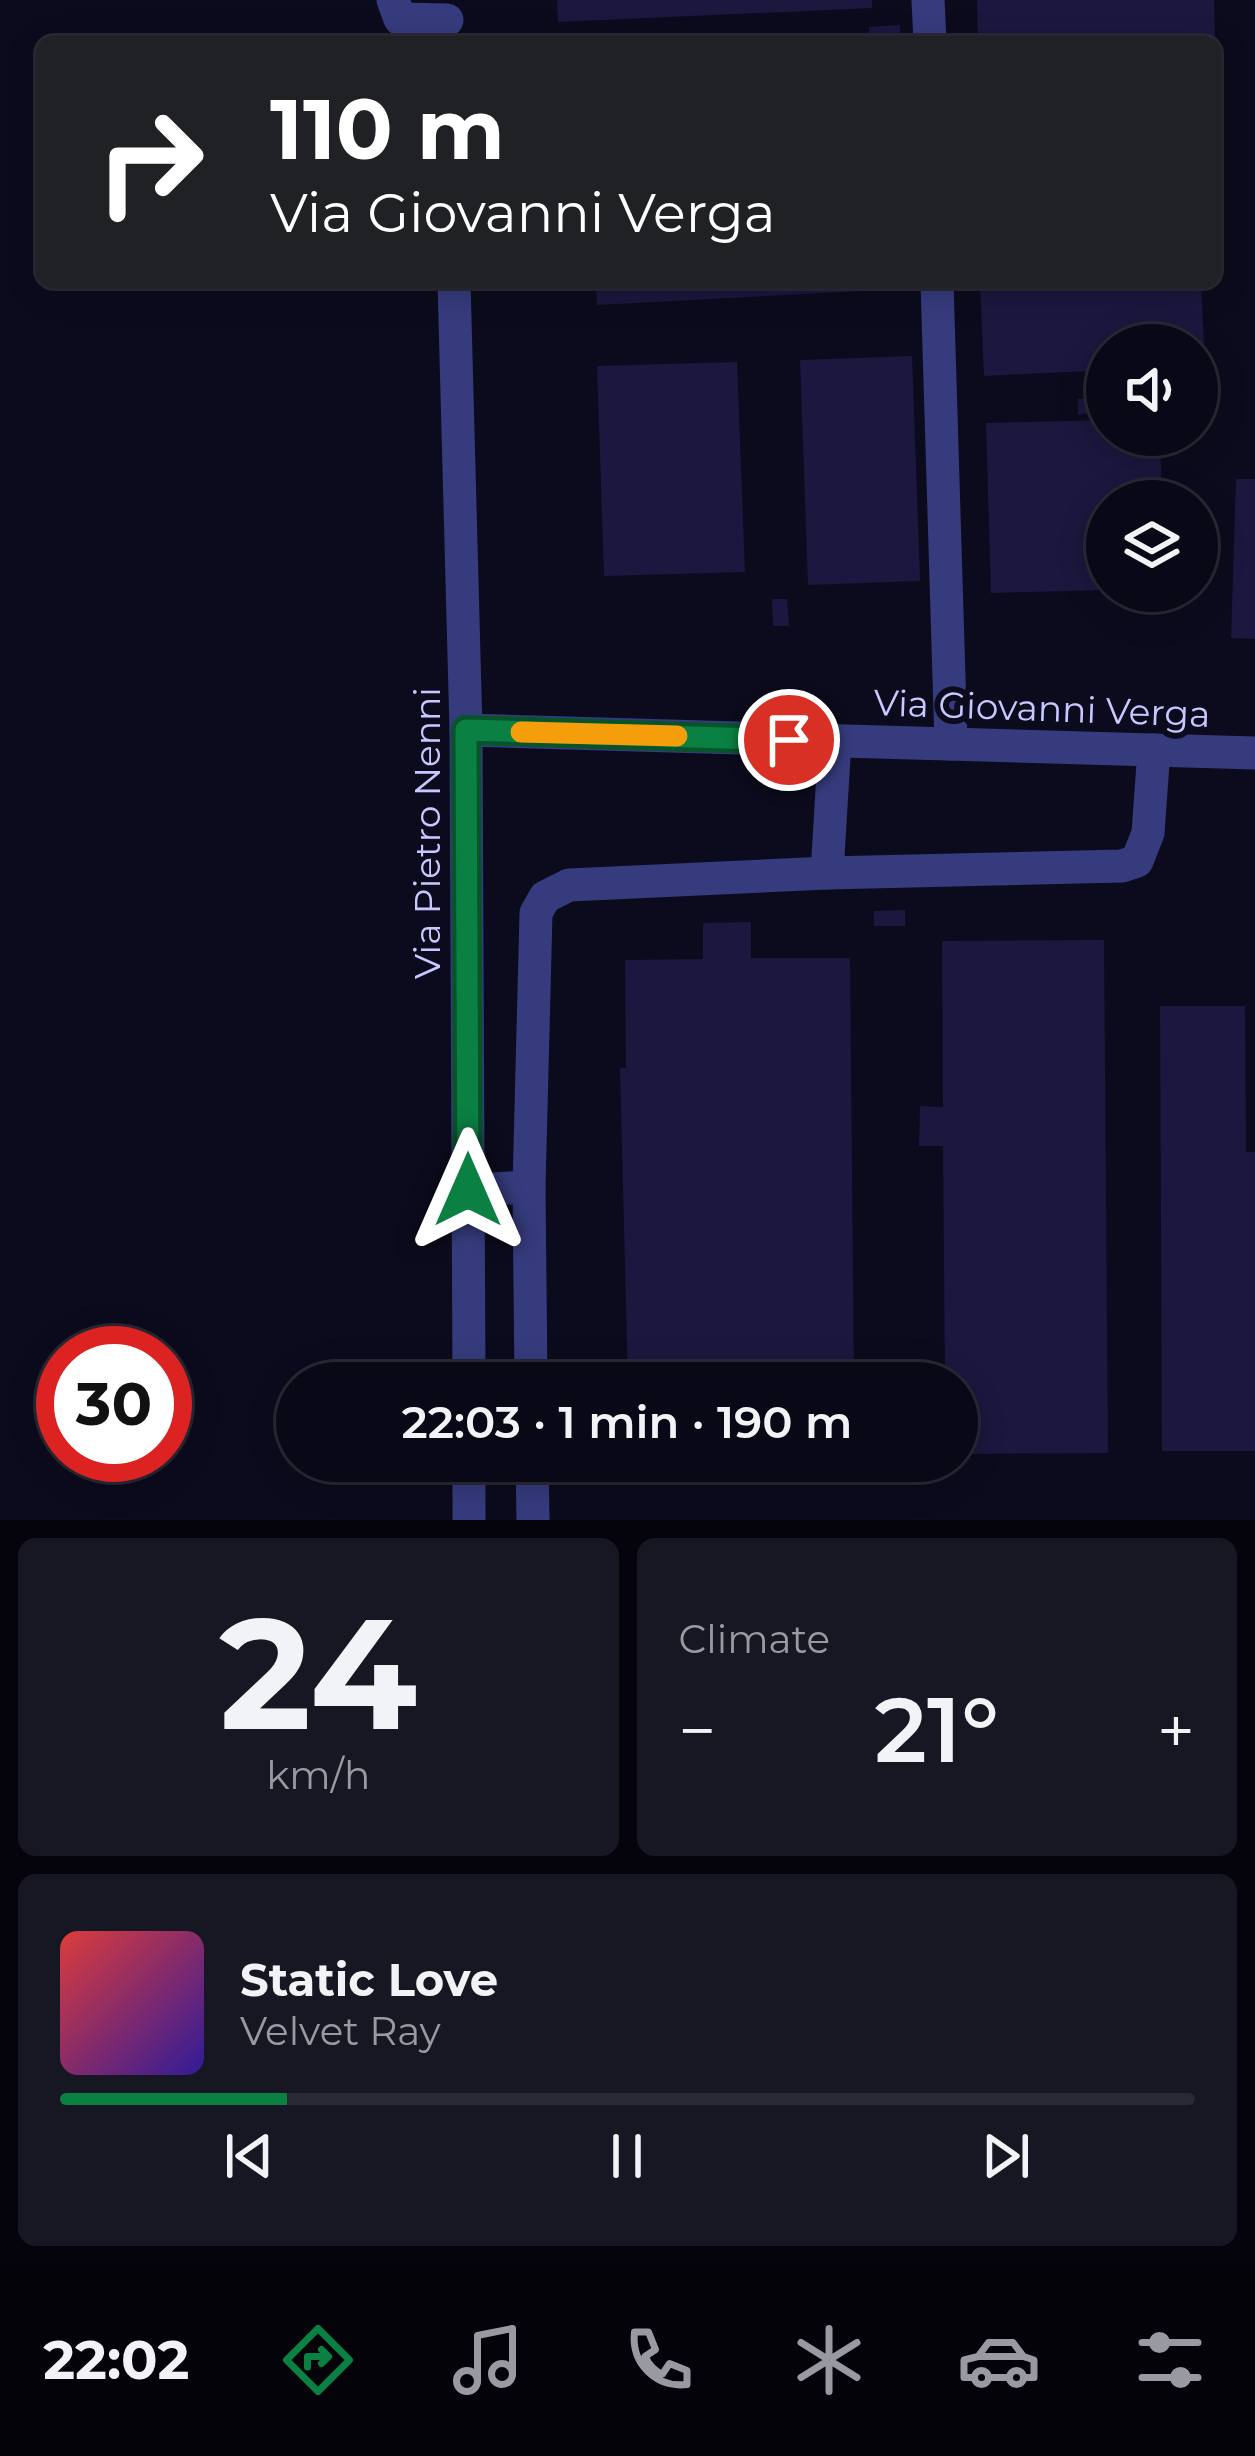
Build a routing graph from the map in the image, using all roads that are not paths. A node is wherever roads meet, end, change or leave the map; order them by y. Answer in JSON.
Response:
{"nodes":[{"id":1,"x":393,"y":0,"type":"edge"},
{"id":2,"x":928,"y":0,"type":"edge"},
{"id":3,"x":447,"y":21,"type":"edge"},
{"id":4,"x":930,"y":36,"type":"edge"},
{"id":5,"x":454,"y":288,"type":"edge"},
{"id":6,"x":937,"y":288,"type":"edge"},
{"id":7,"x":466,"y":730,"type":"junction"},
{"id":8,"x":835,"y":741,"type":"junction"},
{"id":9,"x":951,"y":745,"type":"junction"},
{"id":10,"x":1154,"y":750,"type":"junction"},
{"id":11,"x":1255,"y":753,"type":"edge"},
{"id":12,"x":826,"y":873,"type":"junction"},
{"id":13,"x":529,"y":1187,"type":"junction"},
{"id":14,"x":468,"y":1190,"type":"junction"},
{"id":15,"x":469,"y":1362,"type":"edge"},
{"id":16,"x":531,"y":1362,"type":"edge"},
{"id":17,"x":469,"y":1482,"type":"edge"},
{"id":18,"x":532,"y":1482,"type":"edge"},
{"id":19,"x":469,"y":1520,"type":"edge"},
{"id":20,"x":533,"y":1520,"type":"edge"}],
"edges":[{"from":1,"to":3,"type":"street"},
{"from":2,"to":4,"type":"street"},
{"from":5,"to":7,"type":"street","name":"Via Pietro Nenni"},
{"from":6,"to":9,"type":"street"},
{"from":7,"to":8,"type":"street","name":"Via Giovanni Verga"},
{"from":7,"to":14,"type":"street","name":"Via Pietro Nenni"},
{"from":8,"to":9,"type":"street","name":"Via Giovanni Verga"},
{"from":8,"to":12,"type":"street"},
{"from":9,"to":10,"type":"street","name":"Via Giovanni Verga"},
{"from":10,"to":11,"type":"street","name":"Via Giovanni Verga"},
{"from":10,"to":12,"type":"street"},
{"from":12,"to":13,"type":"street"},
{"from":13,"to":14,"type":"street"},
{"from":13,"to":16,"type":"street"},
{"from":14,"to":15,"type":"street","name":"Via Pietro Nenni"},
{"from":17,"to":19,"type":"street"},
{"from":18,"to":20,"type":"street"}]}
